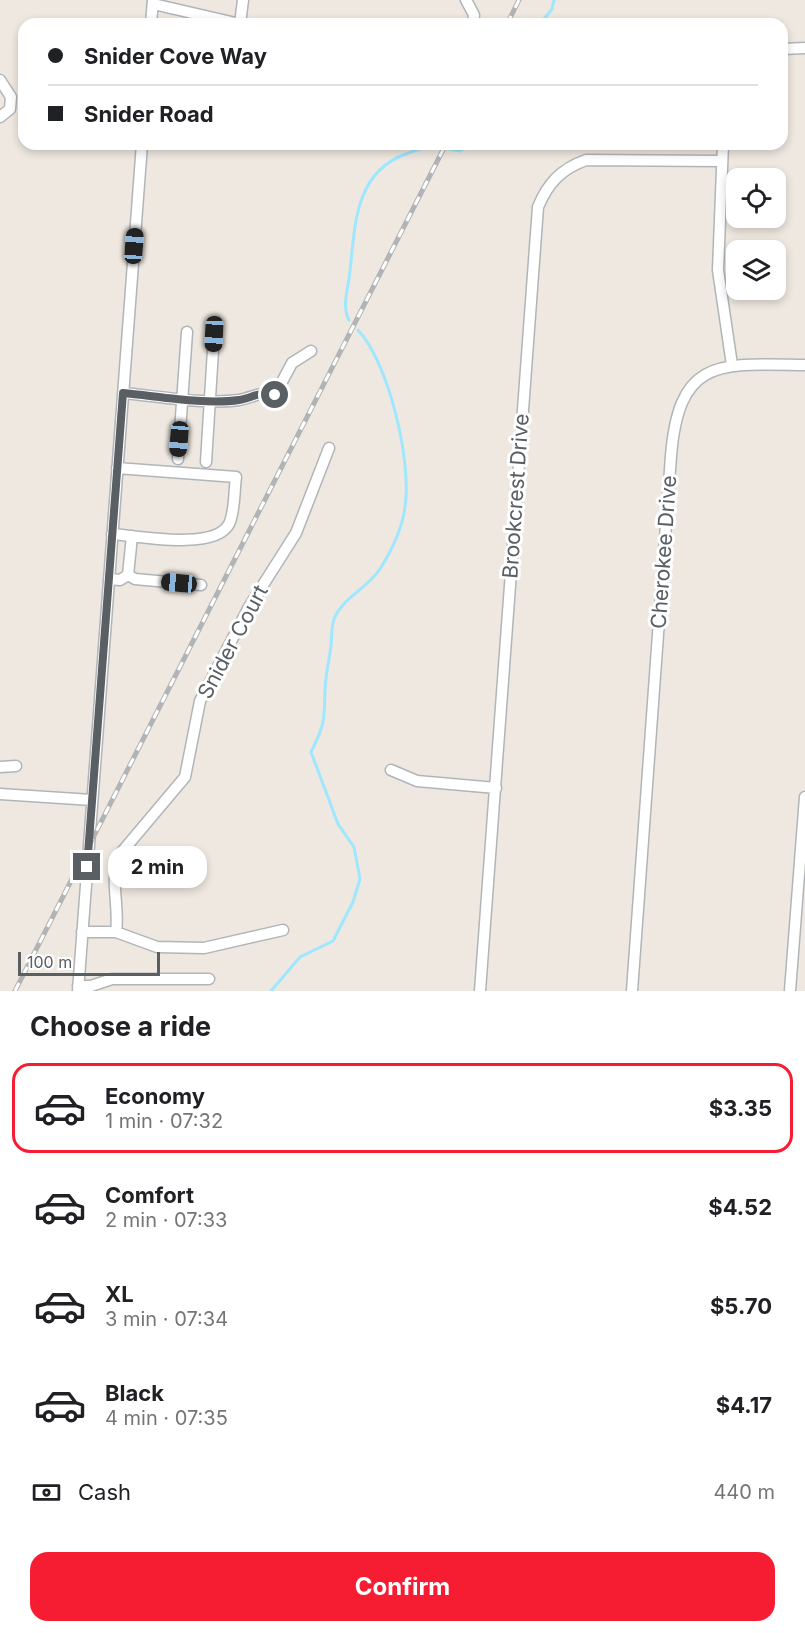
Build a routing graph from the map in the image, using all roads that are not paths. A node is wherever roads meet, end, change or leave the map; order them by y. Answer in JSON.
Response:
{"nodes":[{"id":1,"x":243,"y":0,"type":"edge"},
{"id":2,"x":466,"y":0,"type":"edge"},
{"id":3,"x":153,"y":2,"type":"edge"},
{"id":4,"x":152,"y":18,"type":"edge"},
{"id":5,"x":216,"y":18,"type":"edge"},
{"id":6,"x":241,"y":18,"type":"edge"},
{"id":7,"x":474,"y":18,"type":"edge"},
{"id":8,"x":805,"y":48,"type":"edge"},
{"id":9,"x":788,"y":49,"type":"edge"},
{"id":10,"x":0,"y":80,"type":"edge"},
{"id":11,"x":0,"y":117,"type":"edge"},
{"id":12,"x":142,"y":150,"type":"edge"},
{"id":13,"x":723,"y":150,"type":"edge"},
{"id":14,"x":722,"y":161,"type":"junction"},
{"id":15,"x":187,"y":332,"type":"dead end"},
{"id":16,"x":214,"y":334,"type":"dead end"},
{"id":17,"x":311,"y":351,"type":"dead end"},
{"id":18,"x":732,"y":364,"type":"junction"},
{"id":19,"x":805,"y":365,"type":"edge"},
{"id":20,"x":123,"y":393,"type":"junction"},
{"id":21,"x":182,"y":398,"type":"junction"},
{"id":22,"x":210,"y":400,"type":"junction"},
{"id":23,"x":329,"y":448,"type":"dead end"},
{"id":24,"x":178,"y":459,"type":"dead end"},
{"id":25,"x":206,"y":462,"type":"dead end"},
{"id":26,"x":117,"y":468,"type":"junction"},
{"id":27,"x":112,"y":534,"type":"junction"},
{"id":28,"x":132,"y":536,"type":"junction"},
{"id":29,"x":128,"y":575,"type":"junction"},
{"id":30,"x":109,"y":579,"type":"junction"},
{"id":31,"x":201,"y":585,"type":"dead end"},
{"id":32,"x":0,"y":766,"type":"edge"},
{"id":33,"x":16,"y":766,"type":"dead end"},
{"id":34,"x":391,"y":771,"type":"dead end"},
{"id":35,"x":496,"y":788,"type":"junction"},
{"id":36,"x":0,"y":794,"type":"edge"},
{"id":37,"x":805,"y":796,"type":"edge"},
{"id":38,"x":92,"y":800,"type":"junction"},
{"id":39,"x":282,"y":930,"type":"dead end"},
{"id":40,"x":82,"y":932,"type":"junction"},
{"id":41,"x":116,"y":932,"type":"junction"},
{"id":42,"x":112,"y":979,"type":"junction"},
{"id":43,"x":208,"y":979,"type":"dead end"},
{"id":44,"x":78,"y":989,"type":"edge"},
{"id":45,"x":111,"y":991,"type":"edge"},
{"id":46,"x":480,"y":991,"type":"edge"},
{"id":47,"x":632,"y":991,"type":"edge"},
{"id":48,"x":790,"y":991,"type":"edge"}],
"edges":[{"from":1,"to":6,"type":"street"},
{"from":2,"to":7,"type":"street"},
{"from":3,"to":4,"type":"street"},
{"from":3,"to":5,"type":"street"},
{"from":8,"to":9,"type":"street"},
{"from":10,"to":11,"type":"street"},
{"from":12,"to":20,"type":"street"},
{"from":13,"to":14,"type":"street"},
{"from":14,"to":18,"type":"street"},
{"from":14,"to":35,"type":"street","name":"Brookcrest Drive"},
{"from":15,"to":21,"type":"street"},
{"from":16,"to":22,"type":"street"},
{"from":17,"to":22,"type":"street"},
{"from":18,"to":19,"type":"street"},
{"from":18,"to":47,"type":"street","name":"Cherokee Drive"},
{"from":20,"to":21,"type":"street"},
{"from":20,"to":26,"type":"street"},
{"from":21,"to":22,"type":"street"},
{"from":21,"to":24,"type":"street"},
{"from":22,"to":25,"type":"street"},
{"from":23,"to":41,"type":"street","name":"Snider Court"},
{"from":26,"to":27,"type":"street"},
{"from":26,"to":28,"type":"street"},
{"from":27,"to":28,"type":"street"},
{"from":27,"to":30,"type":"street"},
{"from":28,"to":29,"type":"street"},
{"from":29,"to":30,"type":"street"},
{"from":29,"to":31,"type":"street"},
{"from":30,"to":38,"type":"street"},
{"from":32,"to":33,"type":"street"},
{"from":34,"to":35,"type":"street"},
{"from":35,"to":46,"type":"street","name":"Brookcrest Drive"},
{"from":36,"to":38,"type":"street"},
{"from":37,"to":48,"type":"street"},
{"from":38,"to":40,"type":"street"},
{"from":39,"to":41,"type":"street"},
{"from":40,"to":41,"type":"street"},
{"from":40,"to":44,"type":"street"},
{"from":42,"to":43,"type":"street"},
{"from":42,"to":44,"type":"street"},
{"from":42,"to":45,"type":"street"}]}
